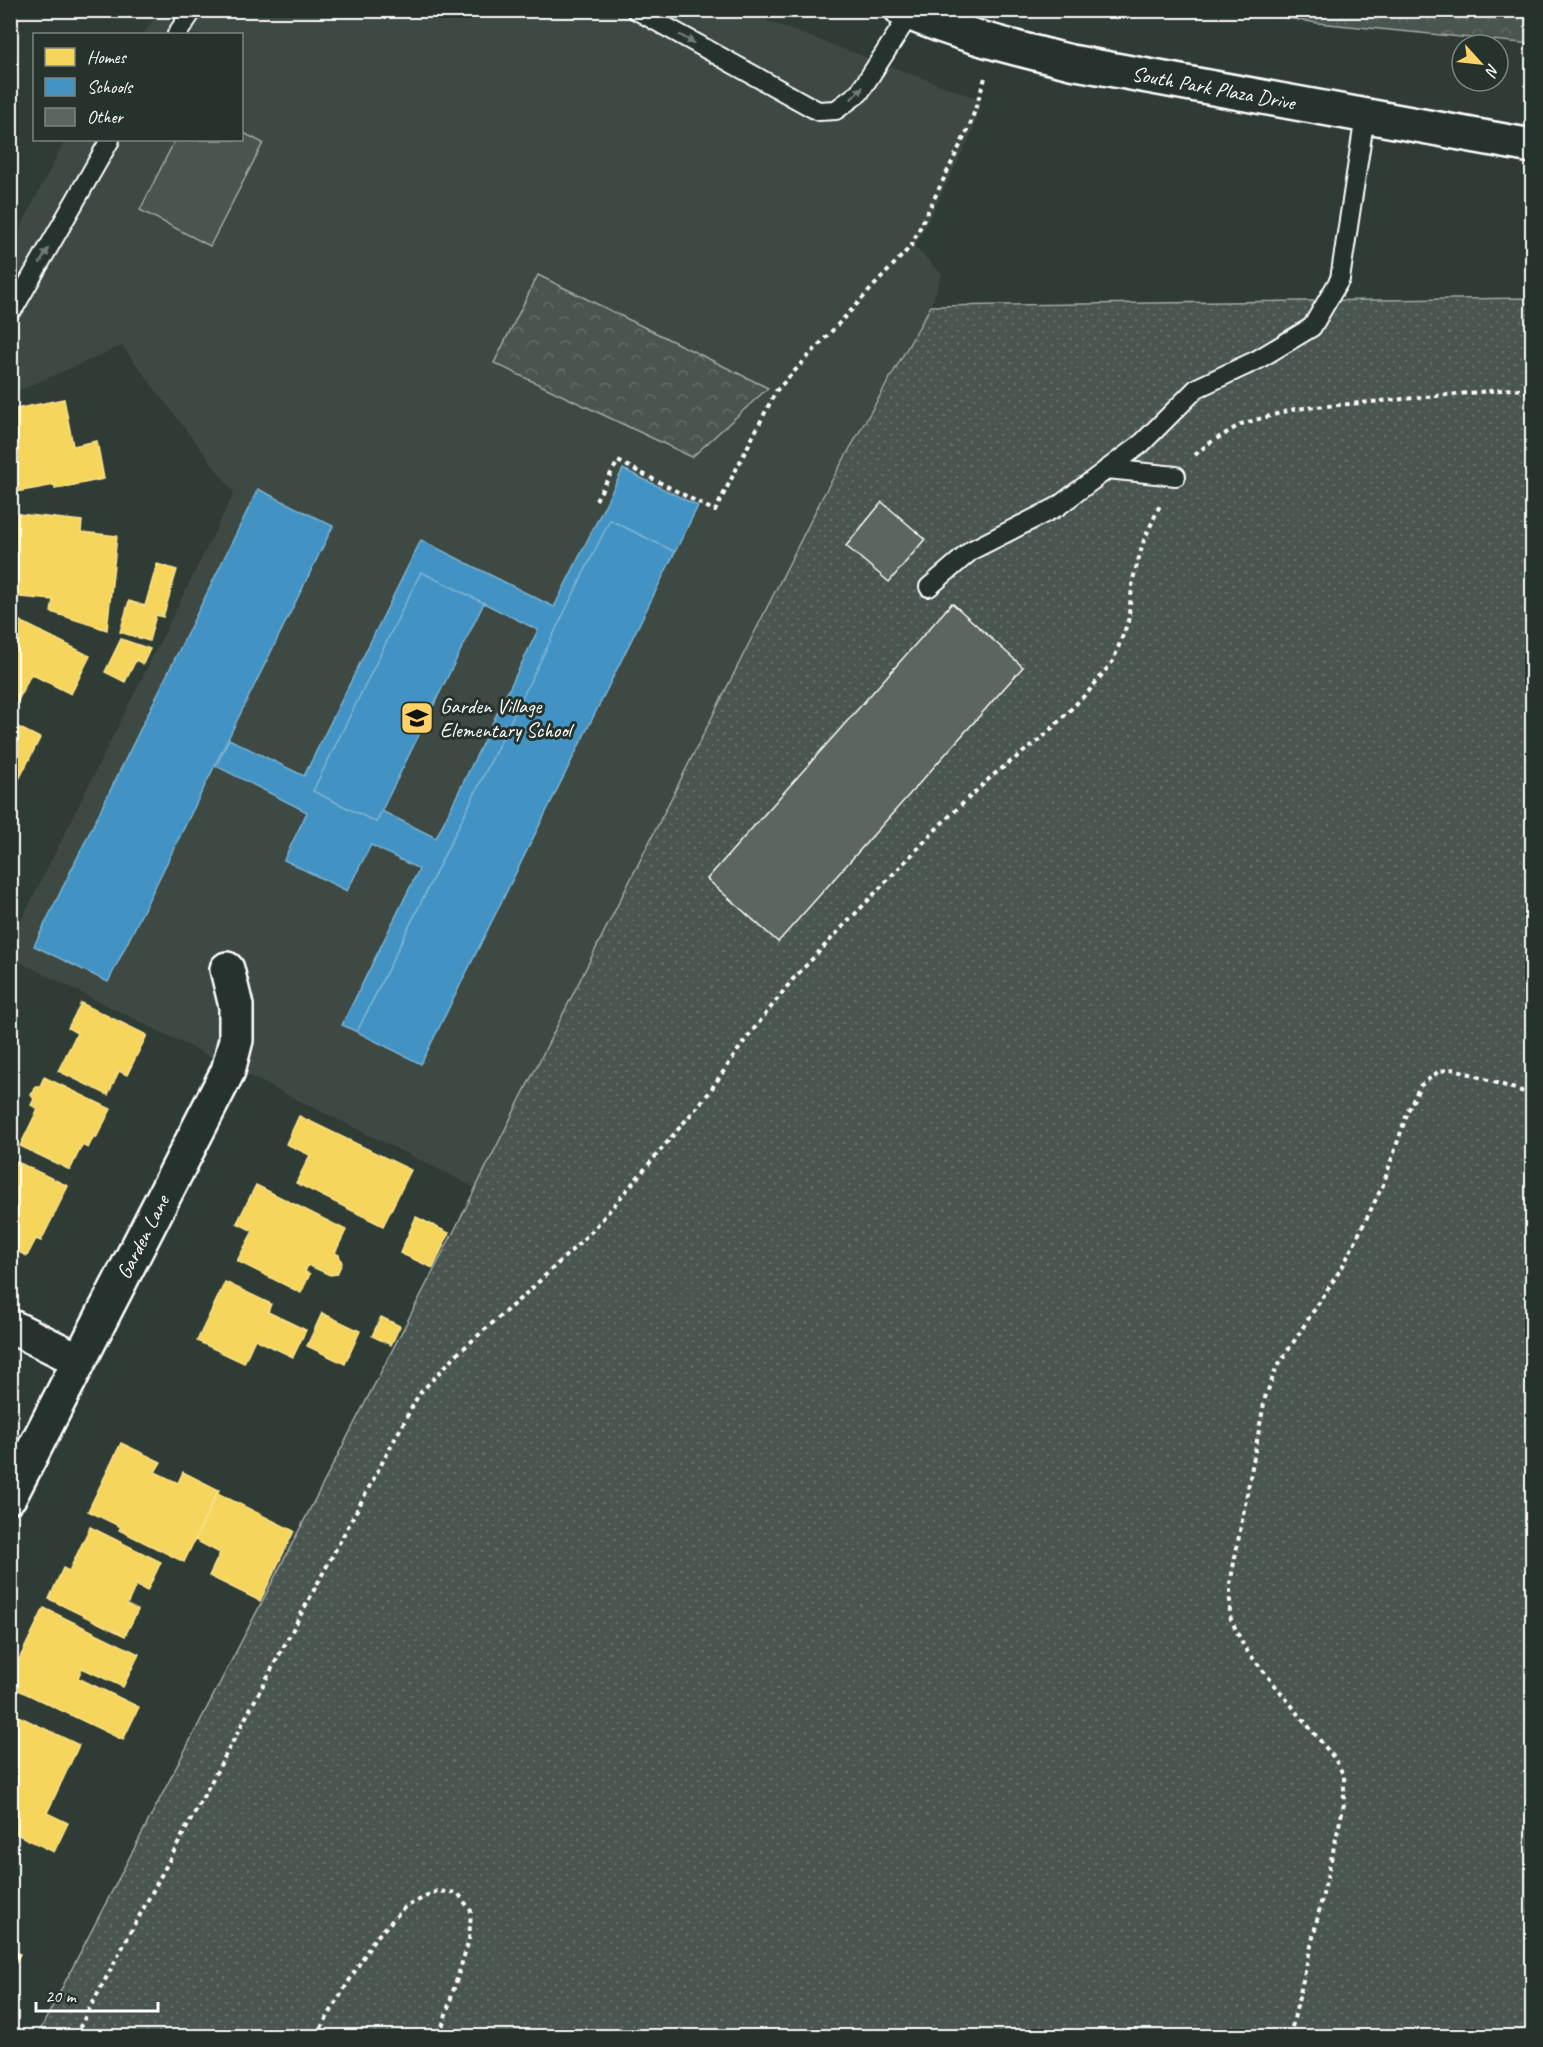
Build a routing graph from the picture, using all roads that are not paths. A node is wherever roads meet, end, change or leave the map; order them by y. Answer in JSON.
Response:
{"nodes":[{"id":1,"x":193,"y":10,"type":"edge"},
{"id":2,"x":636,"y":10,"type":"edge"},
{"id":3,"x":906,"y":12,"type":"edge"},
{"id":4,"x":178,"y":33,"type":"edge"},
{"id":5,"x":1365,"y":116,"type":"junction"},
{"id":6,"x":109,"y":141,"type":"edge"},
{"id":7,"x":1533,"y":146,"type":"edge"},
{"id":8,"x":10,"y":311,"type":"edge"},
{"id":9,"x":1107,"y":469,"type":"junction"},
{"id":10,"x":1176,"y":476,"type":"road end"},
{"id":11,"x":929,"y":587,"type":"dead end"},
{"id":12,"x":227,"y":969,"type":"dead end"},
{"id":13,"x":10,"y":1326,"type":"edge"},
{"id":14,"x":79,"y":1360,"type":"junction"},
{"id":15,"x":10,"y":1496,"type":"edge"}],
"edges":[{"from":1,"to":4,"type":"lane"},
{"from":2,"to":3,"type":"lane","one_way":true},
{"from":3,"to":5,"type":"street","name":"South Park Plaza Drive"},
{"from":5,"to":7,"type":"street","name":"South Park Plaza Drive"},
{"from":5,"to":9,"type":"lane"},
{"from":8,"to":6,"type":"lane","one_way":true},
{"from":9,"to":10,"type":"lane"},
{"from":9,"to":11,"type":"lane"},
{"from":12,"to":14,"type":"street","name":"Garden Lane"},
{"from":13,"to":14,"type":"street"},
{"from":14,"to":15,"type":"street","name":"Garden Lane"}]}
